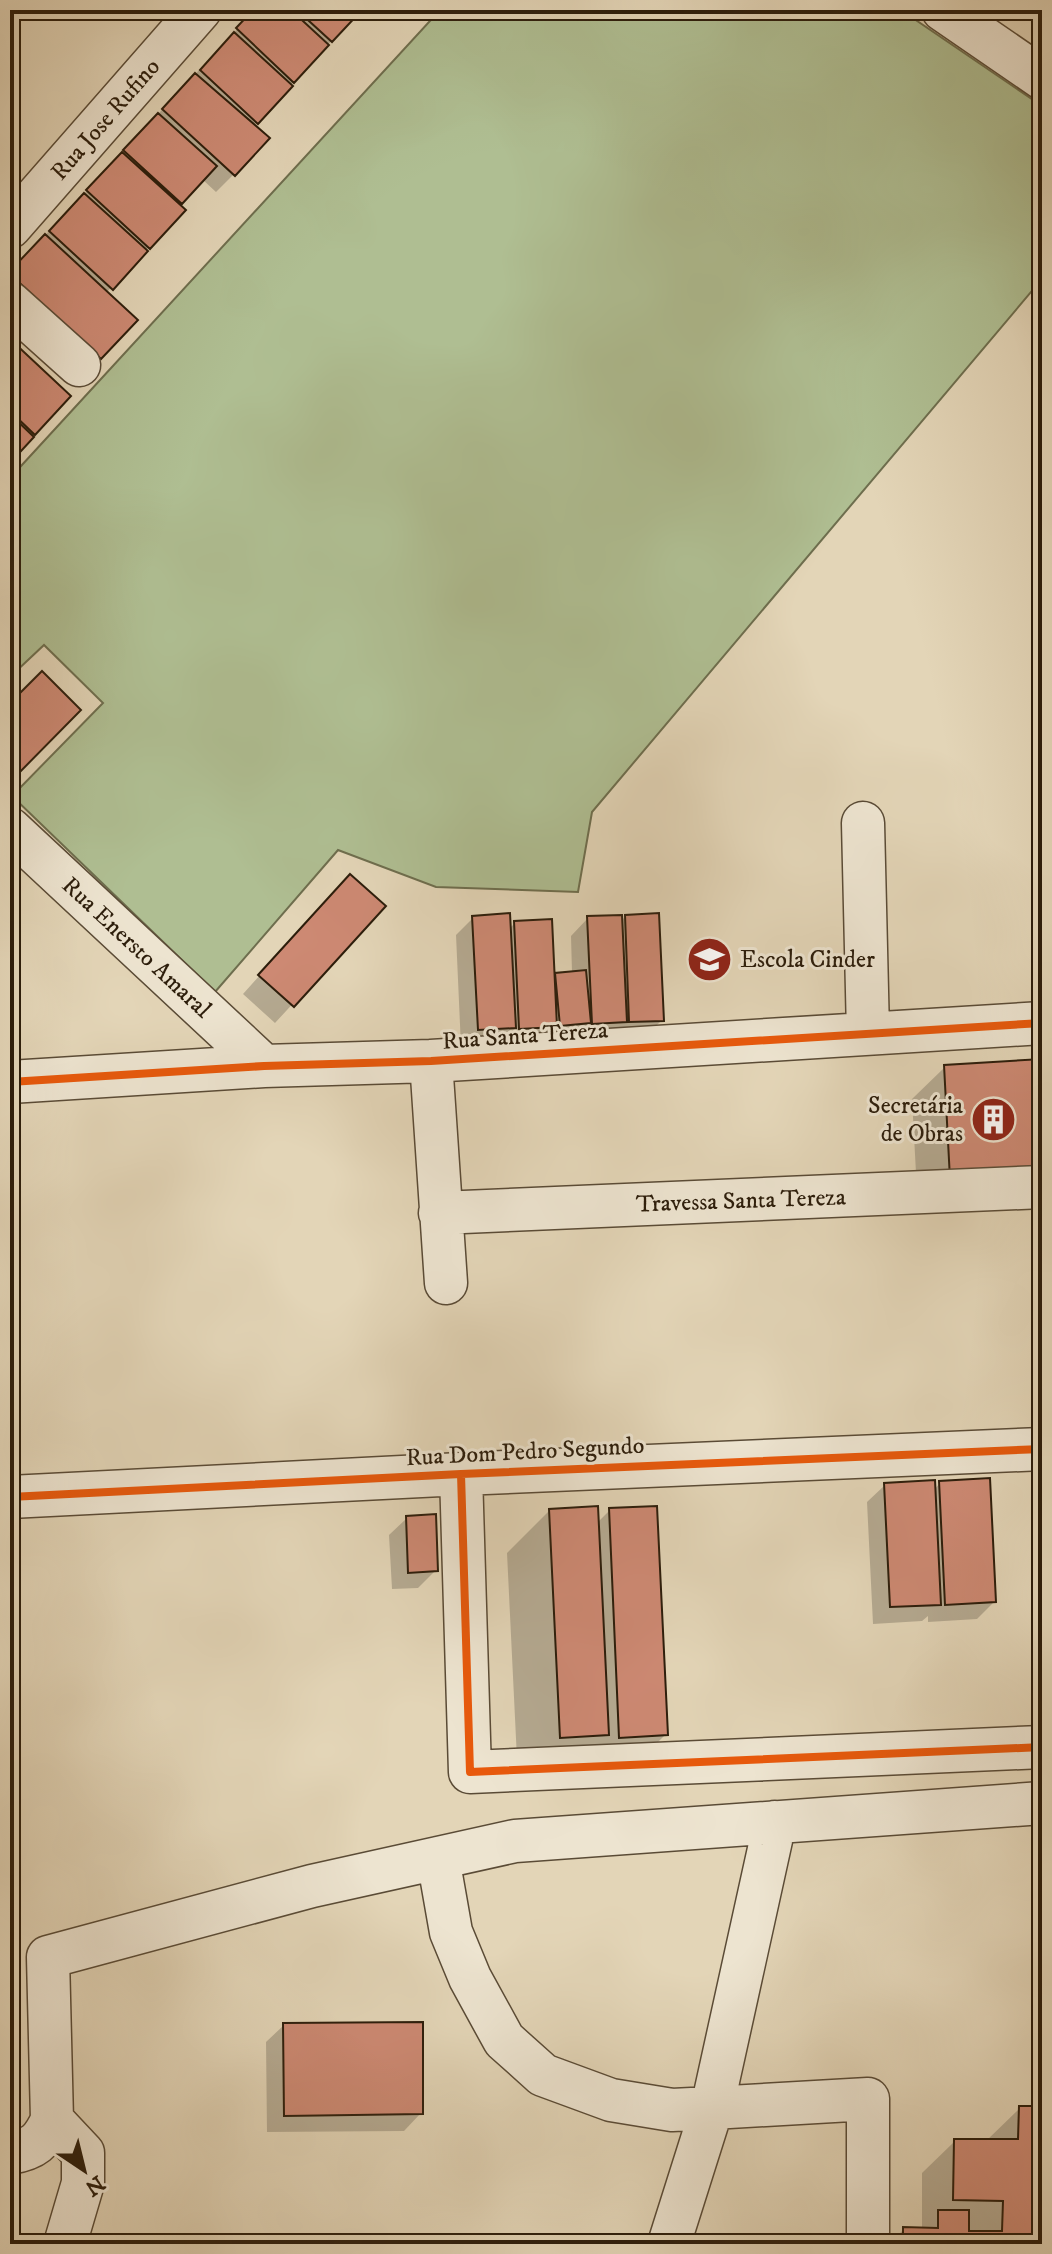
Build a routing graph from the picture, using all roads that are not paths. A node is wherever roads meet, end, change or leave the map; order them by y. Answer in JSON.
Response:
{"nodes":[{"id":1,"x":200,"y":10,"type":"edge"},
{"id":2,"x":943,"y":10,"type":"edge"},
{"id":3,"x":1042,"y":78,"type":"edge"},
{"id":4,"x":10,"y":227,"type":"edge"},
{"id":5,"x":10,"y":303,"type":"edge"},
{"id":6,"x":79,"y":365,"type":"dead end"},
{"id":7,"x":863,"y":823,"type":"dead end"},
{"id":8,"x":10,"y":829,"type":"edge"},
{"id":9,"x":1042,"y":1023,"type":"edge"},
{"id":10,"x":868,"y":1033,"type":"junction"},
{"id":11,"x":431,"y":1061,"type":"junction"},
{"id":12,"x":264,"y":1066,"type":"junction"},
{"id":13,"x":10,"y":1082,"type":"edge"},
{"id":14,"x":1042,"y":1187,"type":"edge"},
{"id":15,"x":440,"y":1213,"type":"junction"},
{"id":16,"x":446,"y":1283,"type":"dead end"},
{"id":17,"x":1042,"y":1449,"type":"edge"},
{"id":18,"x":461,"y":1474,"type":"junction"},
{"id":19,"x":10,"y":1497,"type":"edge"},
{"id":20,"x":1042,"y":1747,"type":"edge"},
{"id":21,"x":1042,"y":1803,"type":"edge"},
{"id":22,"x":775,"y":1822,"type":"junction"},
{"id":23,"x":438,"y":1858,"type":"junction"},
{"id":24,"x":712,"y":2108,"type":"junction"},
{"id":25,"x":52,"y":2120,"type":"junction"},
{"id":26,"x":10,"y":2153,"type":"edge"},
{"id":27,"x":65,"y":2244,"type":"edge"},
{"id":28,"x":669,"y":2244,"type":"edge"},
{"id":29,"x":868,"y":2244,"type":"edge"}],
"edges":[{"from":1,"to":4,"type":"street","name":"Rua Jose Rufino"},
{"from":2,"to":3,"type":"street"},
{"from":5,"to":6,"type":"street"},
{"from":7,"to":10,"type":"street"},
{"from":8,"to":12,"type":"street","name":"Rua Enersto Amaral"},
{"from":9,"to":10,"type":"street","name":"Rua Santa Tereza"},
{"from":10,"to":11,"type":"street","name":"Rua Santa Tereza"},
{"from":11,"to":12,"type":"street","name":"Rua Santa Tereza"},
{"from":11,"to":15,"type":"street"},
{"from":12,"to":13,"type":"street","name":"Rua Santa Tereza"},
{"from":14,"to":15,"type":"street","name":"Travessa Santa Tereza"},
{"from":15,"to":16,"type":"street"},
{"from":17,"to":18,"type":"street","name":"Rua Dom Pedro Segundo"},
{"from":18,"to":19,"type":"street","name":"Rua Dom Pedro Segundo"},
{"from":18,"to":20,"type":"street"},
{"from":21,"to":22,"type":"street"},
{"from":22,"to":23,"type":"street"},
{"from":22,"to":24,"type":"street"},
{"from":23,"to":24,"type":"street"},
{"from":23,"to":25,"type":"street"},
{"from":24,"to":28,"type":"street"},
{"from":24,"to":29,"type":"street"},
{"from":25,"to":26,"type":"street"},
{"from":25,"to":27,"type":"street"}]}
